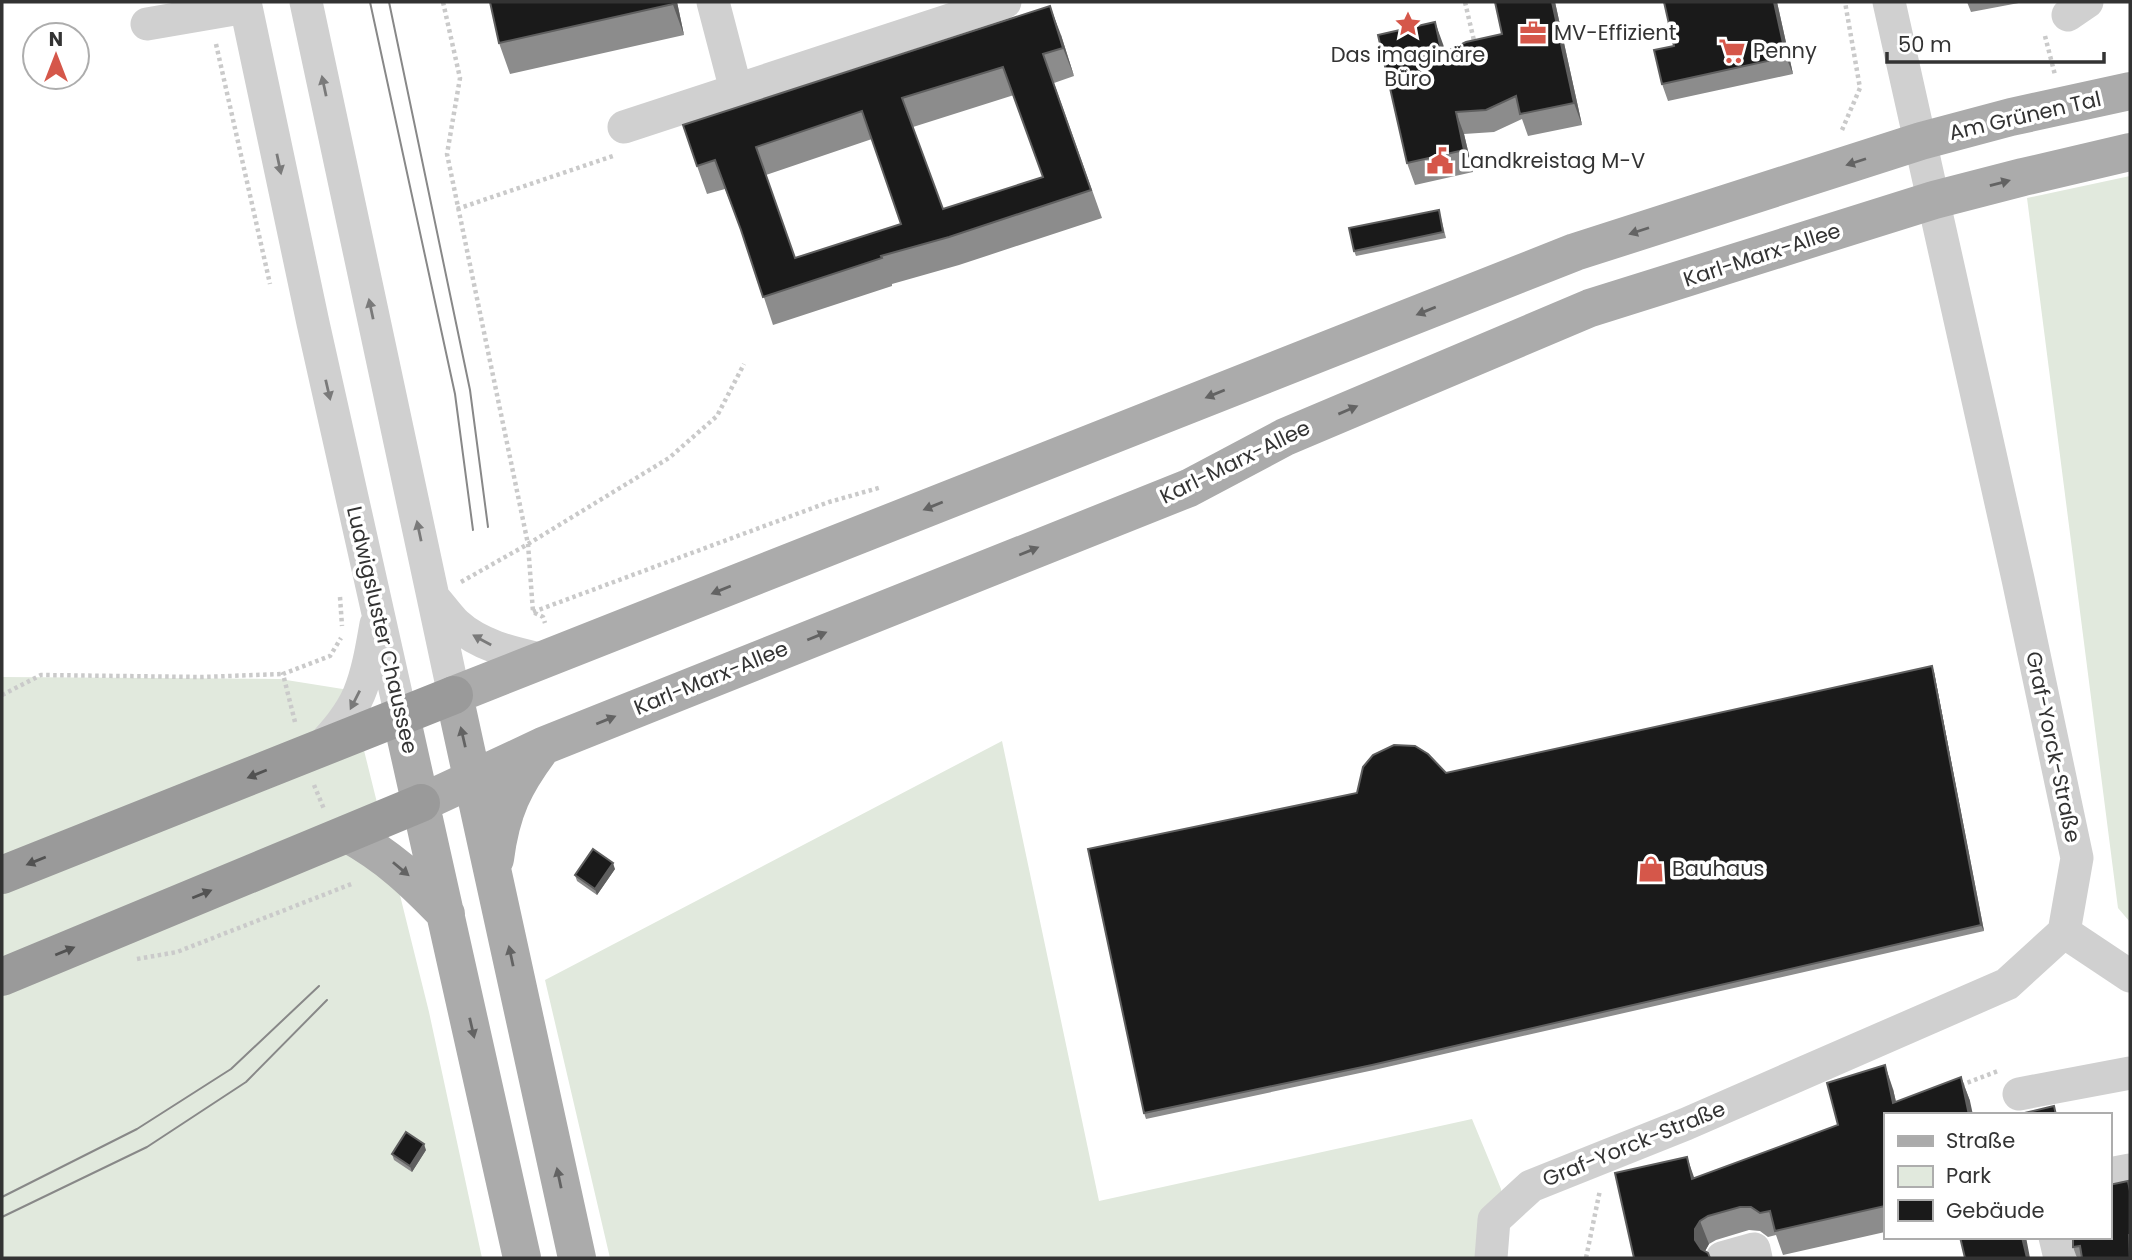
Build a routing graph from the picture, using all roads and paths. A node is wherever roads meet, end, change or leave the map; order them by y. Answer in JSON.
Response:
{"nodes":[{"id":1,"x":306,"y":2,"type":"edge"},
{"id":2,"x":713,"y":2,"type":"edge"},
{"id":3,"x":1005,"y":2,"type":"edge"},
{"id":4,"x":1465,"y":2,"type":"edge"},
{"id":5,"x":1889,"y":2,"type":"edge"},
{"id":6,"x":246,"y":4,"type":"edge"},
{"id":7,"x":960,"y":9,"type":"edge"},
{"id":8,"x":209,"y":13,"type":"junction"},
{"id":9,"x":2067,"y":17,"type":"edge"},
{"id":10,"x":147,"y":24,"type":"dead end"},
{"id":11,"x":1477,"y":50,"type":"edge"},
{"id":12,"x":2057,"y":85,"type":"dead end"},
{"id":13,"x":736,"y":90,"type":"junction"},
{"id":14,"x":2130,"y":91,"type":"edge"},
{"id":15,"x":623,"y":140,"type":"joint"},
{"id":16,"x":1921,"y":141,"type":"junction"},
{"id":17,"x":2130,"y":152,"type":"edge"},
{"id":18,"x":1934,"y":200,"type":"junction"},
{"id":19,"x":457,"y":209,"type":"dead end"},
{"id":20,"x":273,"y":296,"type":"dead end"},
{"id":21,"x":744,"y":364,"type":"dead end"},
{"id":22,"x":528,"y":544,"type":"dead end"},
{"id":23,"x":340,"y":592,"type":"dead end"},
{"id":24,"x":433,"y":598,"type":"junction"},
{"id":25,"x":378,"y":611,"type":"junction"},
{"id":26,"x":544,"y":660,"type":"junction"},
{"id":27,"x":283,"y":674,"type":"junction"},
{"id":28,"x":2,"y":695,"type":"edge"},
{"id":29,"x":454,"y":695,"type":"junction"},
{"id":30,"x":401,"y":716,"type":"junction"},
{"id":31,"x":543,"y":746,"type":"junction"},
{"id":32,"x":310,"y":752,"type":"junction"},
{"id":33,"x":473,"y":778,"type":"junction"},
{"id":34,"x":421,"y":803,"type":"junction"},
{"id":35,"x":343,"y":836,"type":"junction"},
{"id":36,"x":2,"y":875,"type":"edge"},
{"id":37,"x":493,"y":876,"type":"junction"},
{"id":38,"x":354,"y":883,"type":"junction"},
{"id":39,"x":364,"y":883,"type":"dead end"},
{"id":40,"x":446,"y":914,"type":"junction"},
{"id":41,"x":2064,"y":932,"type":"junction"},
{"id":42,"x":129,"y":961,"type":"dead end"},
{"id":43,"x":2130,"y":976,"type":"edge"},
{"id":44,"x":2,"y":977,"type":"edge"},
{"id":45,"x":2130,"y":1073,"type":"edge"},
{"id":46,"x":1949,"y":1090,"type":"edge"},
{"id":47,"x":2019,"y":1094,"type":"joint"},
{"id":48,"x":1608,"y":1155,"type":"junction"},
{"id":49,"x":2130,"y":1170,"type":"edge"},
{"id":50,"x":2111,"y":1174,"type":"edge"},
{"id":51,"x":2055,"y":1239,"type":"edge"},
{"id":52,"x":523,"y":1258,"type":"edge"},
{"id":53,"x":577,"y":1258,"type":"edge"},
{"id":54,"x":1491,"y":1258,"type":"edge"},
{"id":55,"x":1586,"y":1258,"type":"edge"},
{"id":56,"x":1722,"y":1258,"type":"edge"},
{"id":57,"x":1756,"y":1258,"type":"edge"},
{"id":58,"x":2060,"y":1258,"type":"edge"}],
"edges":[{"from":24,"to":1,"type":"street","one_way":true},
{"from":2,"to":13,"type":"street"},
{"from":3,"to":7,"type":"street"},
{"from":4,"to":11,"type":"path"},
{"from":5,"to":16,"type":"street","name":"Graf-Yorck-Straße"},
{"from":6,"to":8,"type":"street"},
{"from":6,"to":25,"type":"street","name":"Ludwigsluster Chaussee","one_way":true},
{"from":7,"to":13,"type":"street"},
{"from":8,"to":10,"type":"street"},
{"from":8,"to":20,"type":"path"},
{"from":9,"to":12,"type":"path"},
{"from":13,"to":15,"type":"street"},
{"from":14,"to":16,"type":"main road","name":"Am Grünen Tal"},
{"from":15,"to":19,"type":"path"},
{"from":16,"to":18,"type":"street","name":"Graf-Yorck-Straße"},
{"from":16,"to":26,"type":"main road","one_way":true},
{"from":18,"to":17,"type":"main road","one_way":true},
{"from":31,"to":18,"type":"main road","name":"Karl-Marx-Allee","one_way":true},
{"from":18,"to":41,"type":"street","name":"Graf-Yorck-Straße"},
{"from":21,"to":22,"type":"path"},
{"from":23,"to":27,"type":"path"},
{"from":26,"to":24,"type":"street","one_way":true},
{"from":24,"to":29,"type":"street"},
{"from":25,"to":30,"type":"street","name":"Ludwigsluster Chaussee"},
{"from":25,"to":32,"type":"street","one_way":true},
{"from":26,"to":29,"type":"main road"},
{"from":27,"to":28,"type":"path"},
{"from":27,"to":32,"type":"path"},
{"from":29,"to":30,"type":"highway"},
{"from":33,"to":29,"type":"main road","one_way":true},
{"from":30,"to":32,"type":"highway"},
{"from":30,"to":34,"type":"main road","name":"Ludwigsluster Chaussee"},
{"from":31,"to":33,"type":"main road","name":"Karl-Marx-Allee"},
{"from":31,"to":37,"type":"main road"},
{"from":32,"to":35,"type":"path"},
{"from":32,"to":36,"type":"highway","one_way":true},
{"from":33,"to":34,"type":"main road","name":"Karl-Marx-Allee"},
{"from":33,"to":37,"type":"main road"},
{"from":34,"to":35,"type":"highway"},
{"from":34,"to":40,"type":"main road","name":"Ludwigsluster Chaussee"},
{"from":35,"to":38,"type":"path"},
{"from":35,"to":40,"type":"main road","one_way":true},
{"from":44,"to":35,"type":"highway","one_way":true},
{"from":53,"to":37,"type":"main road","one_way":true},
{"from":38,"to":39,"type":"path"},
{"from":38,"to":42,"type":"path"},
{"from":40,"to":52,"type":"main road","name":"Ludwigsluster Chaussee","one_way":true},
{"from":41,"to":43,"type":"street"},
{"from":41,"to":48,"type":"street","name":"Graf-Yorck-Straße"},
{"from":45,"to":47,"type":"street"},
{"from":46,"to":47,"type":"path"},
{"from":48,"to":54,"type":"street","name":"Graf-Yorck-Straße"},
{"from":48,"to":55,"type":"path"},
{"from":49,"to":50,"type":"street"},
{"from":51,"to":58,"type":"street"},
{"from":56,"to":57,"type":"street"}]}
